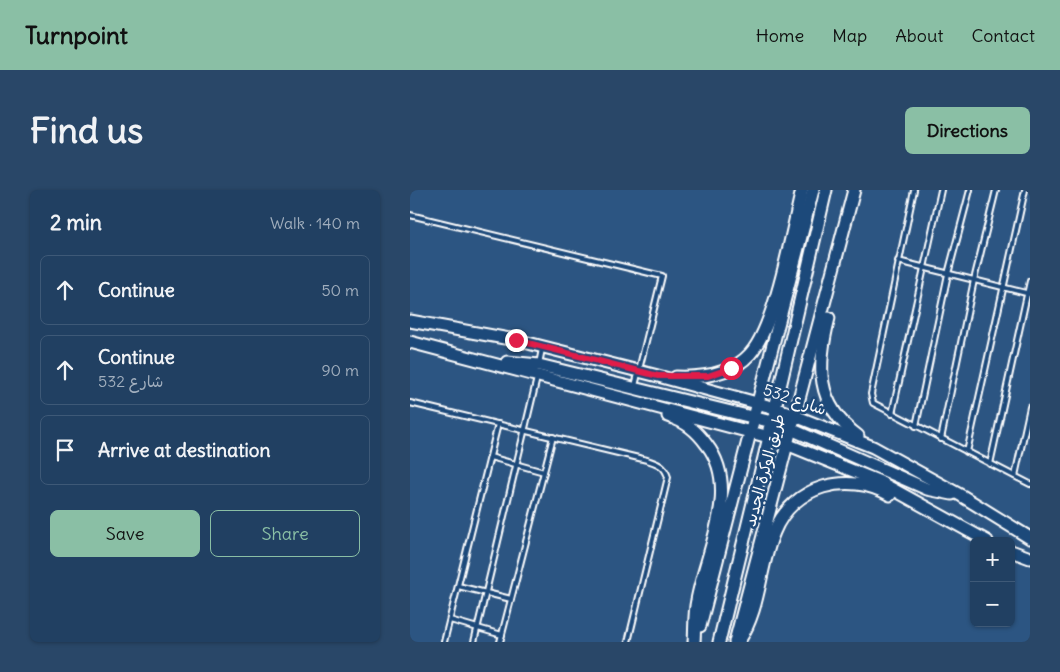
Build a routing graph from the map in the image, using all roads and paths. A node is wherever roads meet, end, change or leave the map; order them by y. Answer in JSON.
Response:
{"nodes":[{"id":1,"x":802,"y":190,"type":"edge"},
{"id":2,"x":813,"y":190,"type":"edge"},
{"id":3,"x":826,"y":190,"type":"edge"},
{"id":4,"x":854,"y":190,"type":"edge"},
{"id":5,"x":861,"y":190,"type":"edge"},
{"id":6,"x":914,"y":190,"type":"edge"},
{"id":7,"x":941,"y":190,"type":"edge"},
{"id":8,"x":970,"y":190,"type":"edge"},
{"id":9,"x":996,"y":190,"type":"edge"},
{"id":10,"x":1025,"y":190,"type":"edge"},
{"id":11,"x":410,"y":215,"type":"edge"},
{"id":12,"x":898,"y":261,"type":"junction"},
{"id":13,"x":923,"y":267,"type":"junction"},
{"id":14,"x":948,"y":274,"type":"junction"},
{"id":15,"x":974,"y":280,"type":"junction"},
{"id":16,"x":1030,"y":281,"type":"edge"},
{"id":17,"x":1002,"y":287,"type":"junction"},
{"id":18,"x":1028,"y":294,"type":"edge"},
{"id":19,"x":410,"y":321,"type":"edge"},
{"id":20,"x":410,"y":342,"type":"edge"},
{"id":21,"x":543,"y":347,"type":"junction"},
{"id":22,"x":429,"y":348,"type":"junction"},
{"id":23,"x":639,"y":371,"type":"junction"},
{"id":24,"x":537,"y":374,"type":"junction"},
{"id":25,"x":658,"y":376,"type":"junction"},
{"id":26,"x":635,"y":388,"type":"junction"},
{"id":27,"x":410,"y":403,"type":"edge"},
{"id":28,"x":757,"y":403,"type":"junction"},
{"id":29,"x":1030,"y":407,"type":"edge"},
{"id":30,"x":774,"y":408,"type":"junction"},
{"id":31,"x":892,"y":414,"type":"junction"},
{"id":32,"x":795,"y":415,"type":"junction"},
{"id":33,"x":753,"y":417,"type":"junction"},
{"id":34,"x":772,"y":423,"type":"junction"},
{"id":35,"x":498,"y":424,"type":"junction"},
{"id":36,"x":916,"y":426,"type":"junction"},
{"id":37,"x":791,"y":428,"type":"junction"},
{"id":38,"x":526,"y":431,"type":"junction"},
{"id":39,"x":749,"y":432,"type":"junction"},
{"id":40,"x":553,"y":437,"type":"junction"},
{"id":41,"x":769,"y":437,"type":"junction"},
{"id":42,"x":941,"y":439,"type":"junction"},
{"id":43,"x":788,"y":444,"type":"junction"},
{"id":44,"x":873,"y":448,"type":"junction"},
{"id":45,"x":967,"y":452,"type":"junction"},
{"id":46,"x":490,"y":457,"type":"junction"},
{"id":47,"x":990,"y":464,"type":"junction"},
{"id":48,"x":518,"y":465,"type":"junction"},
{"id":49,"x":544,"y":472,"type":"junction"},
{"id":50,"x":1015,"y":476,"type":"junction"},
{"id":51,"x":1030,"y":484,"type":"edge"},
{"id":52,"x":962,"y":496,"type":"junction"},
{"id":53,"x":959,"y":527,"type":"junction"},
{"id":54,"x":979,"y":537,"type":"edge"},
{"id":55,"x":1030,"y":538,"type":"edge"},
{"id":56,"x":1015,"y":552,"type":"edge"},
{"id":57,"x":1030,"y":558,"type":"edge"},
{"id":58,"x":458,"y":586,"type":"junction"},
{"id":59,"x":486,"y":593,"type":"junction"},
{"id":60,"x":511,"y":599,"type":"junction"},
{"id":61,"x":450,"y":620,"type":"junction"},
{"id":62,"x":478,"y":628,"type":"junction"},
{"id":63,"x":502,"y":634,"type":"junction"},
{"id":64,"x":444,"y":642,"type":"edge"},
{"id":65,"x":474,"y":642,"type":"edge"},
{"id":66,"x":500,"y":642,"type":"edge"},
{"id":67,"x":628,"y":642,"type":"edge"},
{"id":68,"x":695,"y":642,"type":"edge"},
{"id":69,"x":719,"y":642,"type":"edge"},
{"id":70,"x":737,"y":642,"type":"edge"}],
"edges":[{"from":1,"to":25,"type":"street"},
{"from":2,"to":28,"type":"street","name":"طريق الوكرة الجديد"},
{"from":3,"to":30,"type":"street"},
{"from":4,"to":32,"type":"street","name":"طريق الوكرة الجديد"},
{"from":5,"to":44,"type":"street"},
{"from":6,"to":12,"type":"lane"},
{"from":7,"to":13,"type":"lane"},
{"from":8,"to":14,"type":"lane"},
{"from":9,"to":15,"type":"lane"},
{"from":10,"to":17,"type":"lane"},
{"from":11,"to":23,"type":"lane"},
{"from":12,"to":13,"type":"lane"},
{"from":12,"to":31,"type":"lane"},
{"from":13,"to":14,"type":"lane"},
{"from":13,"to":31,"type":"lane"},
{"from":14,"to":15,"type":"lane"},
{"from":14,"to":36,"type":"lane"},
{"from":15,"to":17,"type":"lane"},
{"from":15,"to":42,"type":"lane"},
{"from":16,"to":18,"type":"lane"},
{"from":17,"to":18,"type":"lane"},
{"from":17,"to":45,"type":"lane"},
{"from":18,"to":47,"type":"lane"},
{"from":19,"to":21,"type":"street","name":"شارع 532"},
{"from":20,"to":22,"type":"street"},
{"from":21,"to":23,"type":"street","name":"شارع 532"},
{"from":21,"to":24,"type":"lane"},
{"from":22,"to":24,"type":"street"},
{"from":22,"to":24,"type":"street"},
{"from":23,"to":25,"type":"street","name":"شارع 532"},
{"from":23,"to":26,"type":"lane"},
{"from":24,"to":26,"type":"street"},
{"from":24,"to":38,"type":"lane"},
{"from":24,"to":39,"type":"street"},
{"from":24,"to":68,"type":"street"},
{"from":25,"to":28,"type":"street","name":"شارع 532"},
{"from":26,"to":33,"type":"street"},
{"from":27,"to":35,"type":"lane"},
{"from":28,"to":30,"type":"street","name":"شارع 532"},
{"from":28,"to":33,"type":"street","name":"طريق الوكرة الجديد"},
{"from":28,"to":34,"type":"street"},
{"from":29,"to":50,"type":"lane"},
{"from":30,"to":32,"type":"street","name":"شارع 532"},
{"from":30,"to":34,"type":"street"},
{"from":31,"to":36,"type":"lane"},
{"from":32,"to":34,"type":"street"},
{"from":32,"to":37,"type":"street","name":"طريق الوكرة الجديد"},
{"from":32,"to":44,"type":"street","name":"شارع 532"},
{"from":33,"to":34,"type":"street"},
{"from":33,"to":39,"type":"street","name":"طريق الوكرة الجديد"},
{"from":34,"to":37,"type":"street"},
{"from":34,"to":39,"type":"street"},
{"from":34,"to":41,"type":"street"},
{"from":34,"to":43,"type":"street"},
{"from":35,"to":38,"type":"lane"},
{"from":35,"to":46,"type":"lane"},
{"from":36,"to":42,"type":"lane"},
{"from":37,"to":43,"type":"street","name":"طريق الوكرة الجديد"},
{"from":37,"to":52,"type":"street"},
{"from":38,"to":40,"type":"lane"},
{"from":38,"to":48,"type":"lane"},
{"from":39,"to":41,"type":"street"},
{"from":39,"to":68,"type":"street","name":"طريق الوكرة الجديد"},
{"from":40,"to":49,"type":"lane"},
{"from":40,"to":67,"type":"lane"},
{"from":41,"to":43,"type":"street"},
{"from":41,"to":69,"type":"street"},
{"from":42,"to":45,"type":"lane"},
{"from":43,"to":53,"type":"street"},
{"from":43,"to":70,"type":"street","name":"طريق الوكرة الجديد"},
{"from":44,"to":52,"type":"street","name":"شارع 532"},
{"from":45,"to":47,"type":"lane"},
{"from":46,"to":48,"type":"lane"},
{"from":46,"to":58,"type":"lane"},
{"from":47,"to":50,"type":"lane"},
{"from":48,"to":49,"type":"lane"},
{"from":48,"to":59,"type":"lane"},
{"from":49,"to":60,"type":"lane"},
{"from":50,"to":51,"type":"lane"},
{"from":52,"to":55,"type":"street","name":"شارع 532"},
{"from":53,"to":54,"type":"street"},
{"from":53,"to":70,"type":"street"},
{"from":56,"to":57,"type":"street"},
{"from":58,"to":59,"type":"lane"},
{"from":58,"to":61,"type":"lane"},
{"from":59,"to":60,"type":"lane"},
{"from":59,"to":62,"type":"lane"},
{"from":60,"to":63,"type":"lane"},
{"from":61,"to":62,"type":"lane"},
{"from":61,"to":64,"type":"lane"},
{"from":62,"to":63,"type":"lane"},
{"from":62,"to":65,"type":"lane"},
{"from":63,"to":66,"type":"lane"}]}
